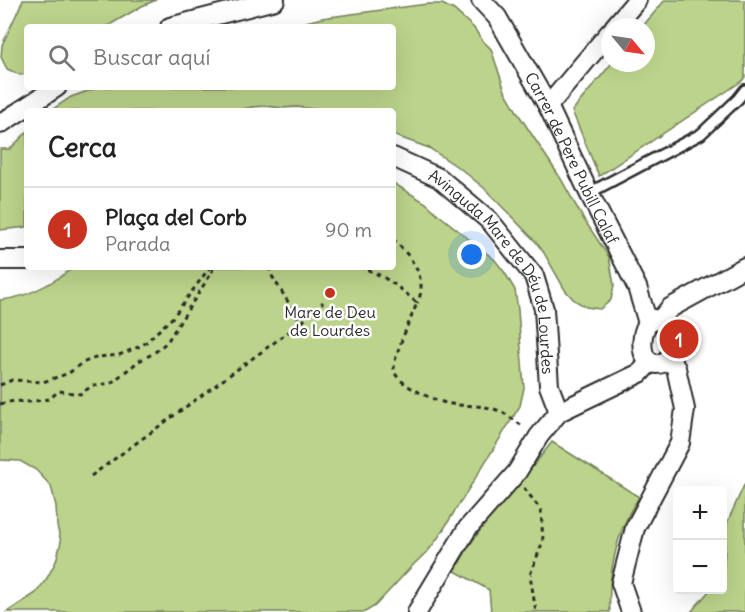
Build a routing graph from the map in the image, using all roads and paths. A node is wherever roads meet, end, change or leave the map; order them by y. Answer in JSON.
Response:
{"nodes":[{"id":1,"x":275,"y":0,"type":"edge"},
{"id":2,"x":481,"y":0,"type":"edge"},
{"id":3,"x":637,"y":0,"type":"edge"},
{"id":4,"x":622,"y":18,"type":"edge"},
{"id":5,"x":182,"y":24,"type":"edge"},
{"id":6,"x":601,"y":43,"type":"edge"},
{"id":7,"x":52,"y":90,"type":"edge"},
{"id":8,"x":745,"y":90,"type":"edge"},
{"id":9,"x":548,"y":106,"type":"junction"},
{"id":10,"x":24,"y":108,"type":"edge"},
{"id":11,"x":25,"y":108,"type":"edge"},
{"id":12,"x":0,"y":124,"type":"edge"},
{"id":13,"x":396,"y":158,"type":"edge"},
{"id":14,"x":589,"y":194,"type":"junction"},
{"id":15,"x":396,"y":241,"type":"edge"},
{"id":16,"x":0,"y":260,"type":"edge"},
{"id":17,"x":24,"y":261,"type":"edge"},
{"id":18,"x":745,"y":267,"type":"edge"},
{"id":19,"x":209,"y":270,"type":"edge"},
{"id":20,"x":212,"y":270,"type":"edge"},
{"id":21,"x":270,"y":270,"type":"edge"},
{"id":22,"x":370,"y":270,"type":"edge"},
{"id":23,"x":323,"y":302,"type":"dead end"},
{"id":24,"x":417,"y":303,"type":"junction"},
{"id":25,"x":654,"y":322,"type":"junction"},
{"id":26,"x":301,"y":323,"type":"junction"},
{"id":27,"x":669,"y":358,"type":"junction"},
{"id":28,"x":650,"y":362,"type":"junction"},
{"id":29,"x":0,"y":385,"type":"edge"},
{"id":30,"x":0,"y":404,"type":"edge"},
{"id":31,"x":559,"y":411,"type":"junction"},
{"id":32,"x":539,"y":436,"type":"junction"},
{"id":33,"x":91,"y":476,"type":"dead end"},
{"id":34,"x":514,"y":476,"type":"junction"},
{"id":35,"x":417,"y":612,"type":"edge"},
{"id":36,"x":536,"y":612,"type":"edge"},
{"id":37,"x":631,"y":612,"type":"edge"}],
"edges":[{"from":1,"to":5,"type":"street"},
{"from":2,"to":9,"type":"street","name":"Carrer de Pere Pubill Calaf"},
{"from":3,"to":4,"type":"street"},
{"from":6,"to":9,"type":"street"},
{"from":7,"to":11,"type":"street"},
{"from":8,"to":14,"type":"lane"},
{"from":9,"to":14,"type":"street","name":"Carrer de Pere Pubill Calaf"},
{"from":10,"to":12,"type":"street"},
{"from":13,"to":31,"type":"street","name":"Avinguda Mare de Déu de Lourdes"},
{"from":14,"to":25,"type":"street","name":"Carrer de Pere Pubill Calaf"},
{"from":15,"to":24,"type":"path"},
{"from":16,"to":17,"type":"street"},
{"from":18,"to":25,"type":"street"},
{"from":19,"to":29,"type":"path"},
{"from":20,"to":30,"type":"path"},
{"from":21,"to":26,"type":"path"},
{"from":22,"to":24,"type":"path"},
{"from":23,"to":26,"type":"path"},
{"from":24,"to":32,"type":"path"},
{"from":25,"to":27,"type":"street"},
{"from":25,"to":28,"type":"street"},
{"from":26,"to":33,"type":"path"},
{"from":27,"to":28,"type":"street"},
{"from":27,"to":37,"type":"street"},
{"from":28,"to":31,"type":"street"},
{"from":31,"to":32,"type":"street"},
{"from":32,"to":34,"type":"street"},
{"from":34,"to":35,"type":"street"},
{"from":34,"to":36,"type":"path"}]}
